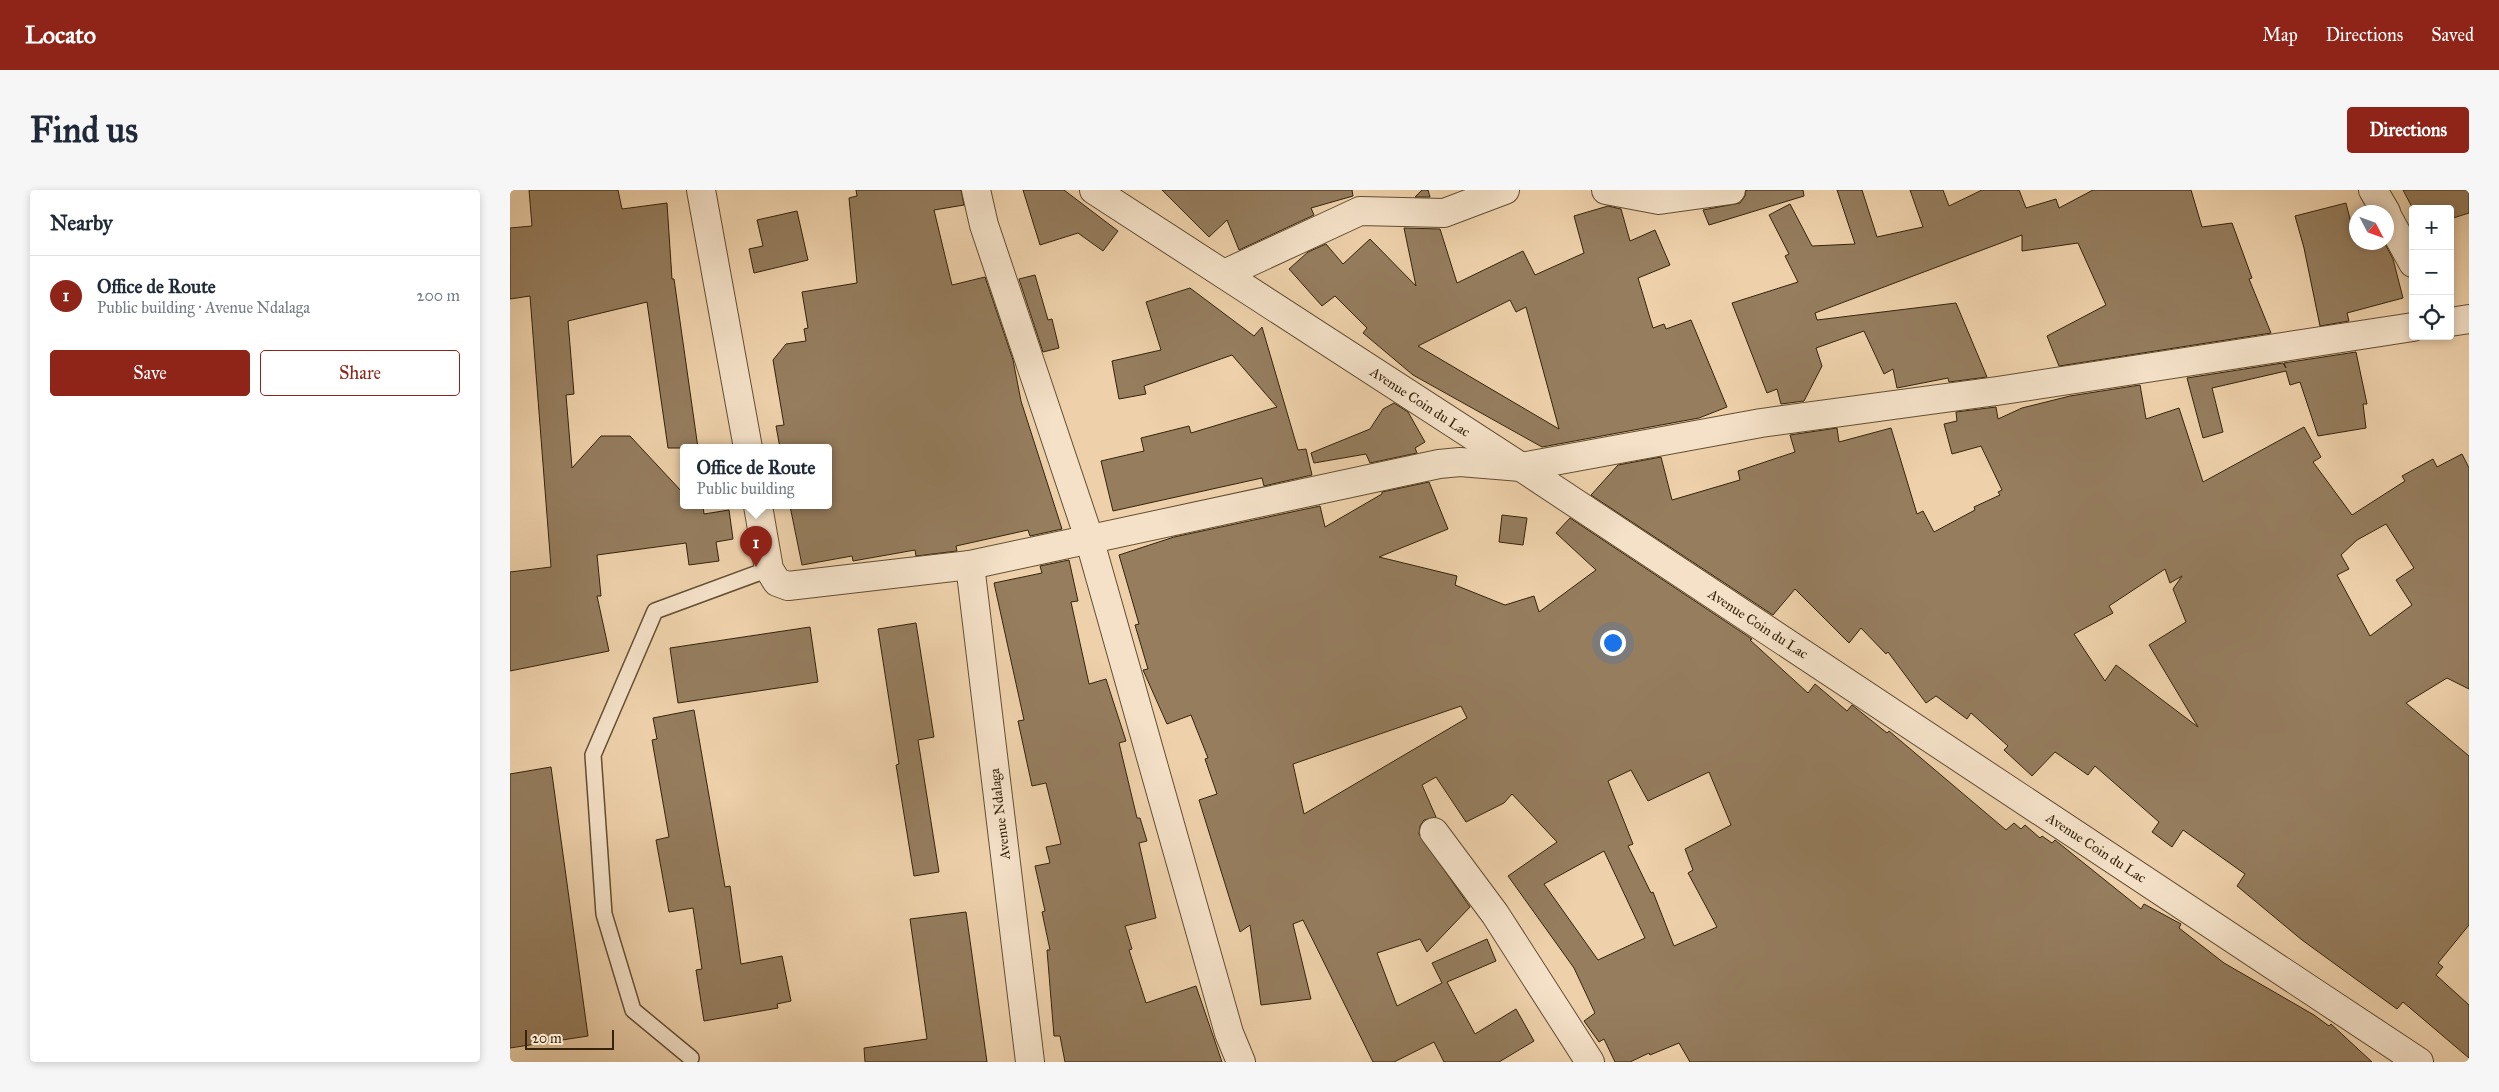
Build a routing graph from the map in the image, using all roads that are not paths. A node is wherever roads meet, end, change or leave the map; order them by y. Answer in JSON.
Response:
{"nodes":[{"id":1,"x":701,"y":190,"type":"edge"},
{"id":2,"x":976,"y":190,"type":"edge"},
{"id":3,"x":1094,"y":190,"type":"edge"},
{"id":4,"x":1505,"y":190,"type":"edge"},
{"id":5,"x":1606,"y":190,"type":"edge"},
{"id":6,"x":1731,"y":190,"type":"edge"},
{"id":7,"x":2373,"y":190,"type":"edge"},
{"id":8,"x":2381,"y":205,"type":"edge"},
{"id":9,"x":2394,"y":228,"type":"edge"},
{"id":10,"x":2409,"y":256,"type":"edge"},
{"id":11,"x":1224,"y":274,"type":"junction"},
{"id":12,"x":2469,"y":319,"type":"edge"},
{"id":13,"x":2454,"y":321,"type":"edge"},
{"id":14,"x":2409,"y":328,"type":"edge"},
{"id":15,"x":747,"y":444,"type":"edge"},
{"id":16,"x":1520,"y":467,"type":"junction"},
{"id":17,"x":759,"y":509,"type":"edge"},
{"id":18,"x":1089,"y":538,"type":"junction"},
{"id":19,"x":970,"y":565,"type":"junction"},
{"id":20,"x":769,"y":569,"type":"junction"},
{"id":21,"x":1434,"y":832,"type":"dead end"},
{"id":22,"x":691,"y":1058,"type":"dead end"},
{"id":23,"x":1030,"y":1062,"type":"edge"},
{"id":24,"x":1241,"y":1062,"type":"edge"},
{"id":25,"x":1590,"y":1062,"type":"edge"},
{"id":26,"x":2419,"y":1062,"type":"edge"}],
"edges":[{"from":1,"to":15,"type":"street"},
{"from":2,"to":18,"type":"street"},
{"from":3,"to":11,"type":"street","name":"Avenue Coin du Lac"},
{"from":4,"to":11,"type":"street"},
{"from":5,"to":6,"type":"street"},
{"from":7,"to":8,"type":"street"},
{"from":9,"to":10,"type":"street"},
{"from":11,"to":16,"type":"street","name":"Avenue Coin du Lac"},
{"from":12,"to":13,"type":"street"},
{"from":14,"to":16,"type":"street"},
{"from":16,"to":18,"type":"street"},
{"from":16,"to":26,"type":"street","name":"Avenue Coin du Lac"},
{"from":17,"to":20,"type":"street"},
{"from":18,"to":19,"type":"street"},
{"from":18,"to":24,"type":"street"},
{"from":19,"to":20,"type":"street"},
{"from":19,"to":23,"type":"street","name":"Avenue Ndalaga"},
{"from":20,"to":22,"type":"lane"},
{"from":21,"to":25,"type":"street"}]}
